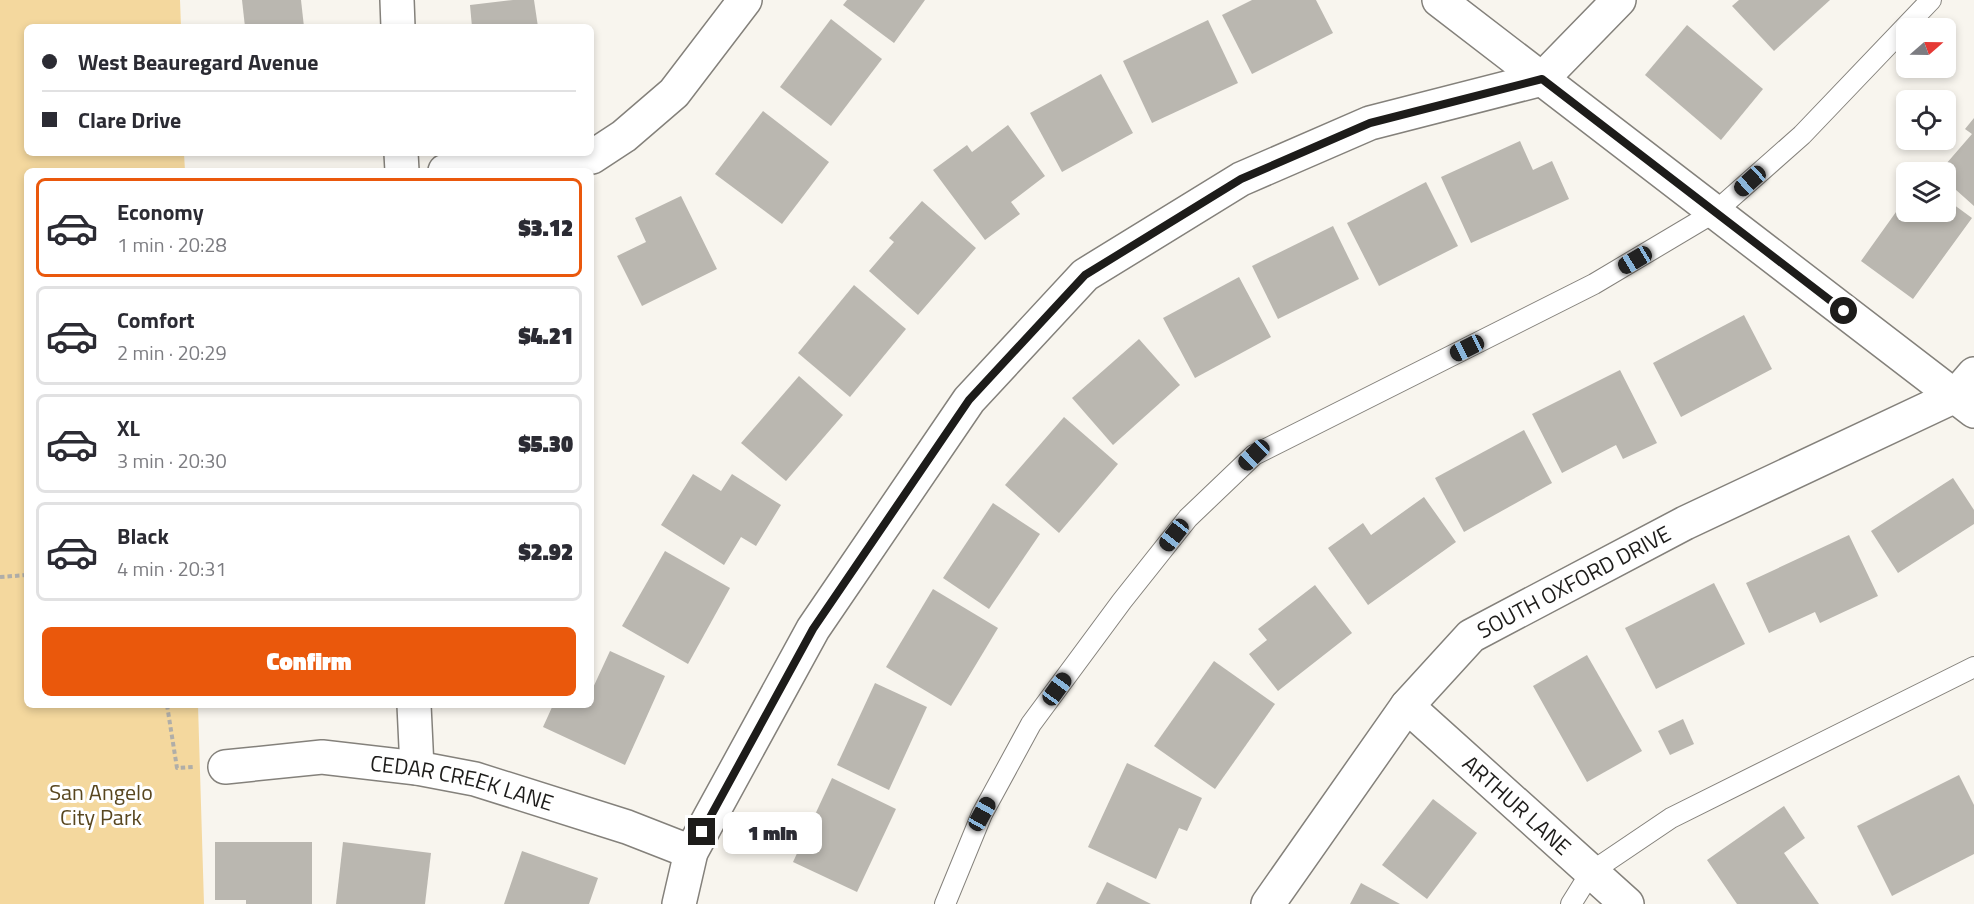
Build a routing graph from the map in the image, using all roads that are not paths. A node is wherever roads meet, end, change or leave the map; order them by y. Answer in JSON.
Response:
{"nodes":[{"id":1,"x":397,"y":0,"type":"edge"},
{"id":2,"x":745,"y":0,"type":"edge"},
{"id":3,"x":1440,"y":0,"type":"edge"},
{"id":4,"x":1619,"y":0,"type":"edge"},
{"id":5,"x":1931,"y":0,"type":"edge"},
{"id":6,"x":398,"y":24,"type":"edge"},
{"id":7,"x":1542,"y":79,"type":"junction"},
{"id":8,"x":594,"y":156,"type":"edge"},
{"id":9,"x":594,"y":156,"type":"edge"},
{"id":10,"x":544,"y":168,"type":"edge"},
{"id":11,"x":1715,"y":212,"type":"junction"},
{"id":12,"x":1968,"y":394,"type":"edge"},
{"id":13,"x":1974,"y":667,"type":"edge"},
{"id":14,"x":1407,"y":706,"type":"junction"},
{"id":15,"x":414,"y":708,"type":"edge"},
{"id":16,"x":225,"y":767,"type":"road end"},
{"id":17,"x":417,"y":768,"type":"junction"},
{"id":18,"x":691,"y":852,"type":"junction"},
{"id":19,"x":1591,"y":872,"type":"junction"},
{"id":20,"x":679,"y":904,"type":"edge"},
{"id":21,"x":945,"y":904,"type":"edge"},
{"id":22,"x":1268,"y":904,"type":"edge"},
{"id":23,"x":1571,"y":904,"type":"edge"},
{"id":24,"x":1627,"y":904,"type":"edge"}],
"edges":[{"from":1,"to":6,"type":"street"},
{"from":2,"to":8,"type":"street"},
{"from":3,"to":7,"type":"street"},
{"from":4,"to":7,"type":"street"},
{"from":5,"to":11,"type":"lane"},
{"from":7,"to":11,"type":"street"},
{"from":7,"to":18,"type":"street"},
{"from":9,"to":10,"type":"street"},
{"from":11,"to":12,"type":"street"},
{"from":11,"to":21,"type":"lane"},
{"from":12,"to":14,"type":"street","name":"SOUTH OXFORD DRIVE"},
{"from":13,"to":19,"type":"lane"},
{"from":14,"to":19,"type":"street","name":"ARTHUR LANE"},
{"from":14,"to":22,"type":"street","name":"SOUTH OXFORD DRIVE"},
{"from":15,"to":17,"type":"street"},
{"from":16,"to":17,"type":"street","name":"CEDAR CREEK LANE"},
{"from":17,"to":18,"type":"street","name":"CEDAR CREEK LANE"},
{"from":18,"to":20,"type":"street"},
{"from":19,"to":23,"type":"lane"},
{"from":19,"to":24,"type":"street","name":"ARTHUR LANE"}]}
